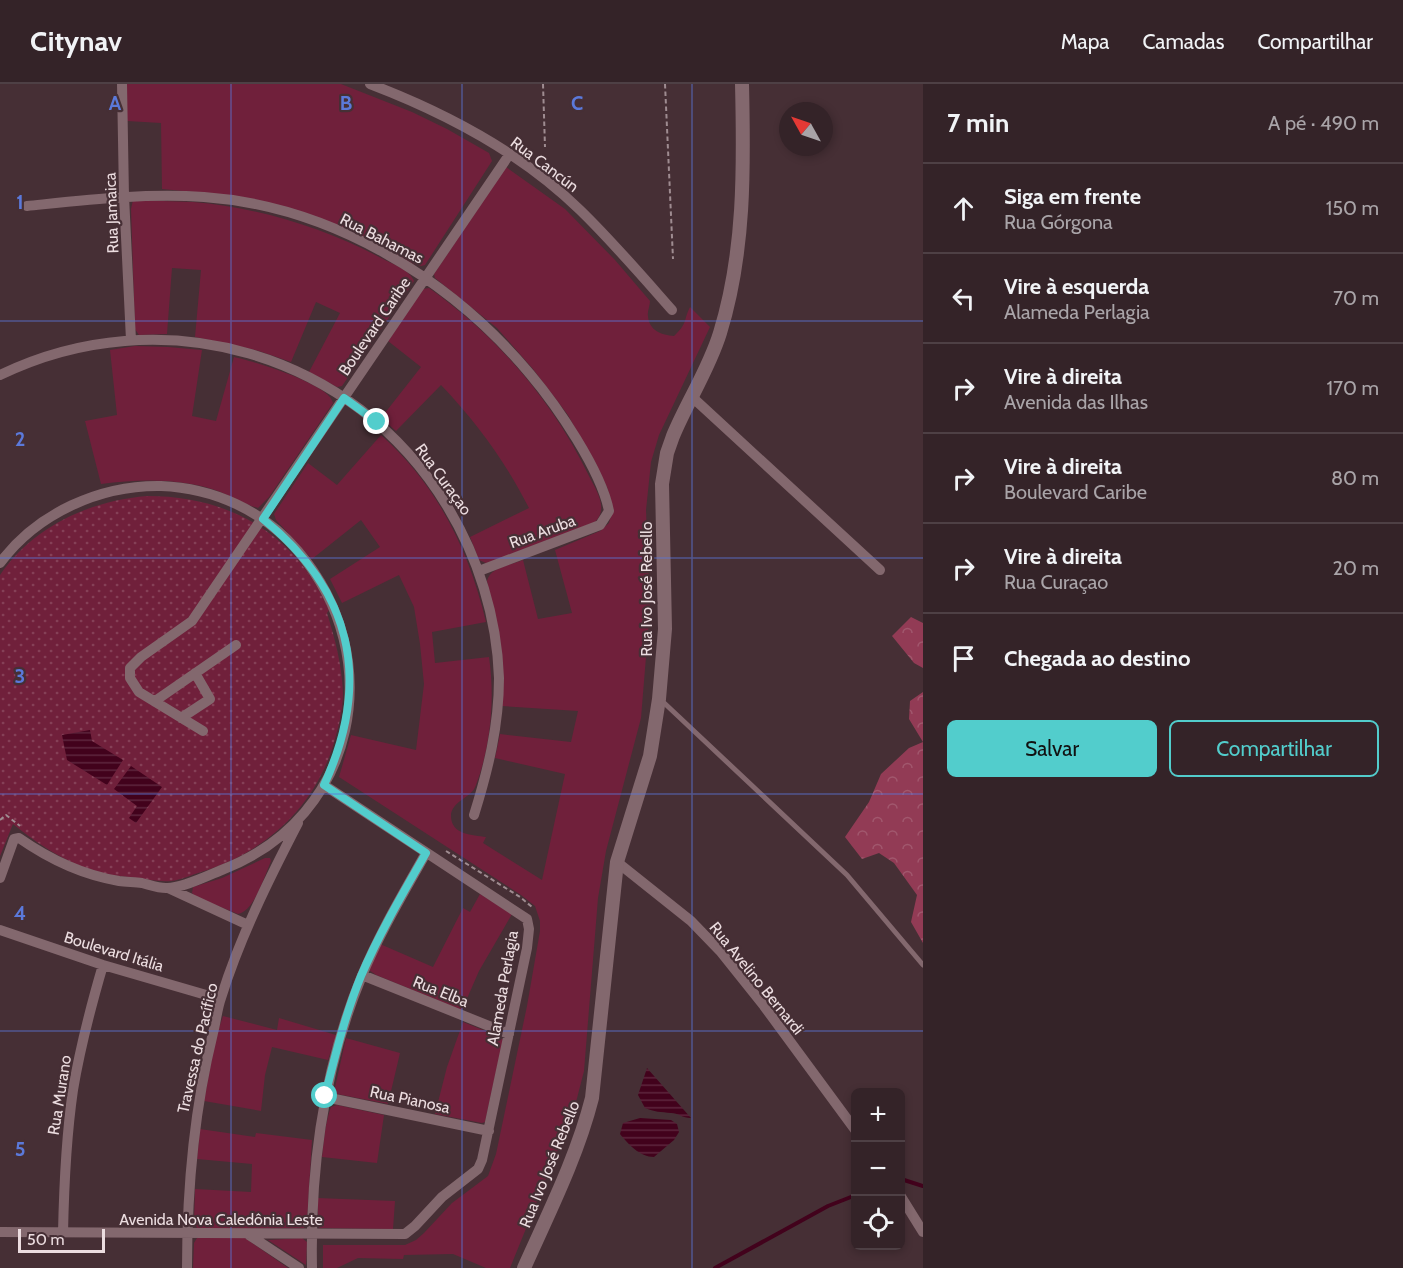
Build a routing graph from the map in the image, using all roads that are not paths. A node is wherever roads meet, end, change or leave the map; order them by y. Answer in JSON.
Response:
{"nodes":[{"id":1,"x":122,"y":84,"type":"edge"},
{"id":2,"x":370,"y":84,"type":"edge"},
{"id":3,"x":742,"y":84,"type":"edge"},
{"id":4,"x":509,"y":155,"type":"junction"},
{"id":5,"x":124,"y":196,"type":"junction"},
{"id":6,"x":27,"y":206,"type":"dead end"},
{"id":7,"x":425,"y":277,"type":"junction"},
{"id":8,"x":672,"y":310,"type":"dead end"},
{"id":9,"x":131,"y":340,"type":"junction"},
{"id":10,"x":0,"y":375,"type":"edge"},
{"id":11,"x":692,"y":396,"type":"junction"},
{"id":12,"x":344,"y":398,"type":"junction"},
{"id":13,"x":609,"y":511,"type":"joint"},
{"id":14,"x":263,"y":519,"type":"junction"},
{"id":15,"x":0,"y":563,"type":"edge"},
{"id":16,"x":880,"y":570,"type":"dead end"},
{"id":17,"x":479,"y":571,"type":"junction"},
{"id":18,"x":236,"y":645,"type":"dead end"},
{"id":19,"x":195,"y":673,"type":"junction"},
{"id":20,"x":660,"y":699,"type":"junction"},
{"id":21,"x":155,"y":701,"type":"junction"},
{"id":22,"x":181,"y":718,"type":"junction"},
{"id":23,"x":203,"y":731,"type":"dead end"},
{"id":24,"x":324,"y":785,"type":"junction"},
{"id":25,"x":303,"y":814,"type":"junction"},
{"id":26,"x":474,"y":815,"type":"dead end"},
{"id":27,"x":426,"y":853,"type":"junction"},
{"id":28,"x":617,"y":862,"type":"junction"},
{"id":29,"x":0,"y":878,"type":"edge"},
{"id":30,"x":168,"y":888,"type":"junction"},
{"id":31,"x":248,"y":925,"type":"junction"},
{"id":32,"x":0,"y":930,"type":"edge"},
{"id":33,"x":103,"y":964,"type":"junction"},
{"id":34,"x":923,"y":965,"type":"edge"},
{"id":35,"x":362,"y":975,"type":"junction"},
{"id":36,"x":220,"y":999,"type":"junction"},
{"id":37,"x":509,"y":1034,"type":"junction"},
{"id":38,"x":325,"y":1096,"type":"junction"},
{"id":39,"x":851,"y":1126,"type":"edge"},
{"id":40,"x":489,"y":1131,"type":"junction"},
{"id":41,"x":901,"y":1196,"type":"edge"},
{"id":42,"x":0,"y":1232,"type":"edge"},
{"id":43,"x":923,"y":1232,"type":"edge"},
{"id":44,"x":63,"y":1233,"type":"junction"},
{"id":45,"x":188,"y":1234,"type":"junction"},
{"id":46,"x":311,"y":1234,"type":"junction"},
{"id":47,"x":405,"y":1234,"type":"joint"},
{"id":48,"x":249,"y":1235,"type":"junction"},
{"id":49,"x":187,"y":1268,"type":"edge"},
{"id":50,"x":299,"y":1268,"type":"edge"},
{"id":51,"x":312,"y":1268,"type":"edge"},
{"id":52,"x":525,"y":1268,"type":"edge"}],
"edges":[{"from":1,"to":5,"type":"street","name":"Rua Jamaica"},
{"from":2,"to":4,"type":"street","name":"Rua Cancún"},
{"from":3,"to":11,"type":"street","name":"Rua Ivo José Rebello"},
{"from":4,"to":7,"type":"street","name":"Boulevard Caribe"},
{"from":4,"to":8,"type":"street","name":"Rua Cancún"},
{"from":5,"to":6,"type":"street","name":"Rua Bahamas"},
{"from":5,"to":7,"type":"street","name":"Rua Bahamas"},
{"from":5,"to":9,"type":"street","name":"Rua Jamaica"},
{"from":7,"to":12,"type":"street","name":"Boulevard Caribe"},
{"from":7,"to":13,"type":"street","name":"Rua Bahamas"},
{"from":9,"to":10,"type":"street","name":"Rua Curaçao"},
{"from":9,"to":12,"type":"street","name":"Rua Curaçao"},
{"from":11,"to":16,"type":"street"},
{"from":11,"to":20,"type":"street","name":"Rua Ivo José Rebello"},
{"from":12,"to":14,"type":"street","name":"Boulevard Caribe"},
{"from":12,"to":17,"type":"street","name":"Rua Curaçao"},
{"from":13,"to":17,"type":"street","name":"Rua Aruba"},
{"from":14,"to":15,"type":"street"},
{"from":14,"to":21,"type":"street","name":"Boulevard Caribe"},
{"from":14,"to":24,"type":"street"},
{"from":17,"to":26,"type":"street","name":"Rua Curaçao"},
{"from":18,"to":19,"type":"street"},
{"from":19,"to":21,"type":"street"},
{"from":19,"to":22,"type":"street"},
{"from":20,"to":28,"type":"street","name":"Rua Ivo José Rebello"},
{"from":20,"to":34,"type":"lane"},
{"from":21,"to":22,"type":"street"},
{"from":22,"to":23,"type":"street"},
{"from":24,"to":25,"type":"street"},
{"from":24,"to":27,"type":"street","name":"Alameda Perlagia"},
{"from":25,"to":30,"type":"street"},
{"from":25,"to":31,"type":"street","name":"Travessa do Pacífico"},
{"from":27,"to":35,"type":"street"},
{"from":27,"to":37,"type":"street","name":"Alameda Perlagia"},
{"from":28,"to":39,"type":"street","name":"Rua Avelino Bernardi"},
{"from":28,"to":52,"type":"street","name":"Rua Ivo José Rebello"},
{"from":29,"to":30,"type":"street"},
{"from":30,"to":31,"type":"street"},
{"from":31,"to":36,"type":"street","name":"Travessa do Pacífico"},
{"from":32,"to":33,"type":"street","name":"Boulevard Itália"},
{"from":33,"to":36,"type":"street","name":"Boulevard Itália"},
{"from":33,"to":44,"type":"street","name":"Rua Murano"},
{"from":35,"to":37,"type":"street","name":"Rua Elba"},
{"from":35,"to":38,"type":"street"},
{"from":36,"to":45,"type":"street","name":"Travessa do Pacífico"},
{"from":37,"to":40,"type":"street","name":"Alameda Perlagia"},
{"from":38,"to":40,"type":"street","name":"Rua Pianosa"},
{"from":38,"to":46,"type":"street"},
{"from":40,"to":47,"type":"street","name":"Alameda Perlagia"},
{"from":41,"to":43,"type":"street"},
{"from":42,"to":44,"type":"street","name":"Avenida Nova Caledônia Leste"},
{"from":44,"to":45,"type":"street","name":"Avenida Nova Caledônia Leste"},
{"from":45,"to":48,"type":"street","name":"Avenida Nova Caledônia Leste"},
{"from":45,"to":49,"type":"street","name":"Travessa do Pacífico"},
{"from":46,"to":47,"type":"street","name":"Avenida Nova Caledônia Leste"},
{"from":46,"to":48,"type":"street","name":"Avenida Nova Caledônia Leste"},
{"from":46,"to":51,"type":"street"},
{"from":48,"to":50,"type":"street"}]}
